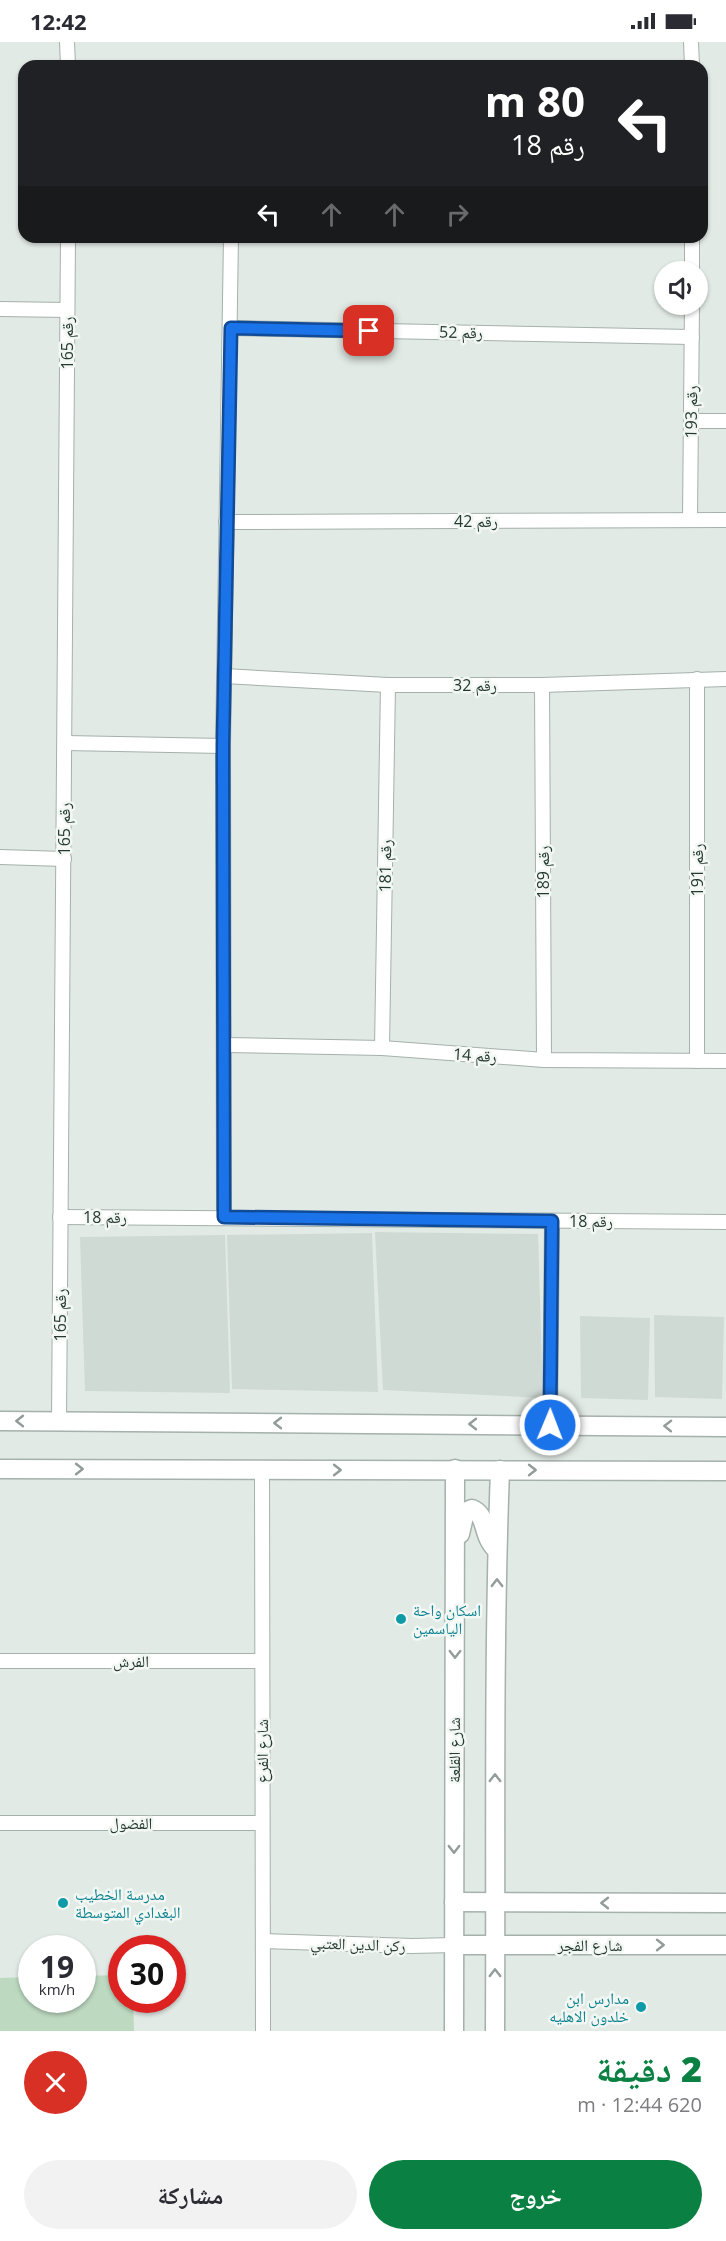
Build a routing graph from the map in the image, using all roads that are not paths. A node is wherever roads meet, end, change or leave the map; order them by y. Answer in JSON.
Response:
{"nodes":[{"id":1,"x":67,"y":42,"type":"edge"},
{"id":2,"x":692,"y":42,"type":"edge"},
{"id":3,"x":68,"y":60,"type":"edge"},
{"id":4,"x":692,"y":60,"type":"edge"},
{"id":5,"x":68,"y":243,"type":"edge"},
{"id":6,"x":231,"y":243,"type":"edge"},
{"id":7,"x":692,"y":243,"type":"edge"},
{"id":8,"x":692,"y":261,"type":"edge"},
{"id":9,"x":0,"y":309,"type":"edge"},
{"id":10,"x":67,"y":310,"type":"junction"},
{"id":11,"x":692,"y":315,"type":"edge"},
{"id":12,"x":231,"y":328,"type":"junction"},
{"id":13,"x":692,"y":337,"type":"junction"},
{"id":14,"x":691,"y":421,"type":"junction"},
{"id":15,"x":726,"y":421,"type":"edge"},
{"id":16,"x":690,"y":520,"type":"junction"},
{"id":17,"x":726,"y":520,"type":"edge"},
{"id":18,"x":226,"y":522,"type":"junction"},
{"id":19,"x":224,"y":676,"type":"junction"},
{"id":20,"x":726,"y":679,"type":"edge"},
{"id":21,"x":697,"y":680,"type":"junction"},
{"id":22,"x":388,"y":685,"type":"junction"},
{"id":23,"x":542,"y":685,"type":"junction"},
{"id":24,"x":65,"y":743,"type":"junction"},
{"id":25,"x":223,"y":746,"type":"junction"},
{"id":26,"x":0,"y":857,"type":"edge"},
{"id":27,"x":64,"y":859,"type":"junction"},
{"id":28,"x":225,"y":1045,"type":"junction"},
{"id":29,"x":382,"y":1048,"type":"junction"},
{"id":30,"x":544,"y":1060,"type":"junction"},
{"id":31,"x":726,"y":1060,"type":"edge"},
{"id":32,"x":697,"y":1061,"type":"junction"},
{"id":33,"x":60,"y":1217,"type":"junction"},
{"id":34,"x":224,"y":1217,"type":"junction"},
{"id":35,"x":552,"y":1221,"type":"junction"},
{"id":36,"x":726,"y":1222,"type":"edge"},
{"id":37,"x":0,"y":1421,"type":"edge"},
{"id":38,"x":59,"y":1421,"type":"junction"},
{"id":39,"x":550,"y":1425,"type":"junction"},
{"id":40,"x":726,"y":1427,"type":"edge"},
{"id":41,"x":0,"y":1469,"type":"edge"},
{"id":42,"x":262,"y":1470,"type":"junction"},
{"id":43,"x":455,"y":1470,"type":"junction"},
{"id":44,"x":500,"y":1470,"type":"junction"},
{"id":45,"x":726,"y":1471,"type":"edge"},
{"id":46,"x":455,"y":1549,"type":"junction"},
{"id":47,"x":497,"y":1550,"type":"junction"},
{"id":48,"x":262,"y":1660,"type":"junction"},
{"id":49,"x":0,"y":1661,"type":"edge"},
{"id":50,"x":0,"y":1823,"type":"edge"},
{"id":51,"x":262,"y":1823,"type":"junction"},
{"id":52,"x":454,"y":1902,"type":"junction"},
{"id":53,"x":494,"y":1902,"type":"junction"},
{"id":54,"x":726,"y":1903,"type":"edge"},
{"id":55,"x":263,"y":1941,"type":"junction"},
{"id":56,"x":454,"y":1945,"type":"junction"},
{"id":57,"x":495,"y":1945,"type":"junction"},
{"id":58,"x":726,"y":1945,"type":"edge"},
{"id":59,"x":263,"y":2031,"type":"edge"},
{"id":60,"x":454,"y":2031,"type":"edge"},
{"id":61,"x":495,"y":2031,"type":"edge"}],
"edges":[{"from":1,"to":3,"type":"street"},
{"from":2,"to":4,"type":"street"},
{"from":5,"to":10,"type":"street","name":"رقم 165"},
{"from":6,"to":12,"type":"street"},
{"from":7,"to":8,"type":"street"},
{"from":9,"to":10,"type":"street"},
{"from":10,"to":24,"type":"street","name":"رقم 165"},
{"from":11,"to":13,"type":"street","name":"رقم 193"},
{"from":12,"to":13,"type":"street","name":"رقم 52"},
{"from":12,"to":18,"type":"street"},
{"from":13,"to":14,"type":"street","name":"رقم 193"},
{"from":14,"to":15,"type":"street"},
{"from":14,"to":16,"type":"street","name":"رقم 193"},
{"from":16,"to":17,"type":"street","name":"رقم 42"},
{"from":16,"to":18,"type":"street","name":"رقم 42"},
{"from":18,"to":19,"type":"street"},
{"from":19,"to":22,"type":"street","name":"رقم 32"},
{"from":19,"to":25,"type":"street"},
{"from":20,"to":21,"type":"street","name":"رقم 32"},
{"from":21,"to":23,"type":"street","name":"رقم 32"},
{"from":21,"to":32,"type":"street","name":"رقم 191"},
{"from":22,"to":23,"type":"street","name":"رقم 32"},
{"from":22,"to":29,"type":"street","name":"رقم 181"},
{"from":23,"to":30,"type":"street","name":"رقم 189"},
{"from":24,"to":25,"type":"street"},
{"from":24,"to":27,"type":"street","name":"رقم 165"},
{"from":25,"to":28,"type":"street"},
{"from":26,"to":27,"type":"street"},
{"from":27,"to":33,"type":"street","name":"رقم 165"},
{"from":28,"to":29,"type":"street","name":"رقم 14"},
{"from":28,"to":34,"type":"street"},
{"from":29,"to":30,"type":"street","name":"رقم 14"},
{"from":30,"to":32,"type":"street","name":"رقم 14"},
{"from":31,"to":32,"type":"street","name":"رقم 14"},
{"from":33,"to":34,"type":"street","name":"رقم 18"},
{"from":33,"to":38,"type":"street","name":"رقم 165"},
{"from":34,"to":35,"type":"street","name":"رقم 18"},
{"from":35,"to":36,"type":"street","name":"رقم 18"},
{"from":35,"to":39,"type":"street"},
{"from":38,"to":37,"type":"street","one_way":true},
{"from":39,"to":38,"type":"street","one_way":true},
{"from":40,"to":39,"type":"street","one_way":true},
{"from":41,"to":42,"type":"street","one_way":true},
{"from":42,"to":43,"type":"street","one_way":true},
{"from":42,"to":48,"type":"street","name":"شارع الفرع"},
{"from":43,"to":44,"type":"street"},
{"from":43,"to":46,"type":"street","name":"شارع القلعة"},
{"from":44,"to":45,"type":"street","one_way":true},
{"from":44,"to":47,"type":"street"},
{"from":46,"to":47,"type":"street"},
{"from":46,"to":52,"type":"street","name":"شارع القلعة","one_way":true},
{"from":53,"to":47,"type":"street","one_way":true},
{"from":48,"to":49,"type":"street","name":"الفرش"},
{"from":48,"to":51,"type":"street","name":"شارع الفرع"},
{"from":50,"to":51,"type":"street","name":"الفضول"},
{"from":51,"to":55,"type":"street","name":"شارع الفرع"},
{"from":52,"to":53,"type":"street"},
{"from":52,"to":56,"type":"street","name":"شارع القلعة"},
{"from":54,"to":53,"type":"street","one_way":true},
{"from":53,"to":57,"type":"street"},
{"from":55,"to":56,"type":"street","name":"ركن الدين العتبي"},
{"from":55,"to":59,"type":"street","name":"شارع الفرع"},
{"from":56,"to":57,"type":"street","name":"شارع الفجر"},
{"from":56,"to":60,"type":"street","name":"شارع القلعة"},
{"from":57,"to":58,"type":"street","name":"شارع الفجر","one_way":true},
{"from":61,"to":57,"type":"street","one_way":true}]}
